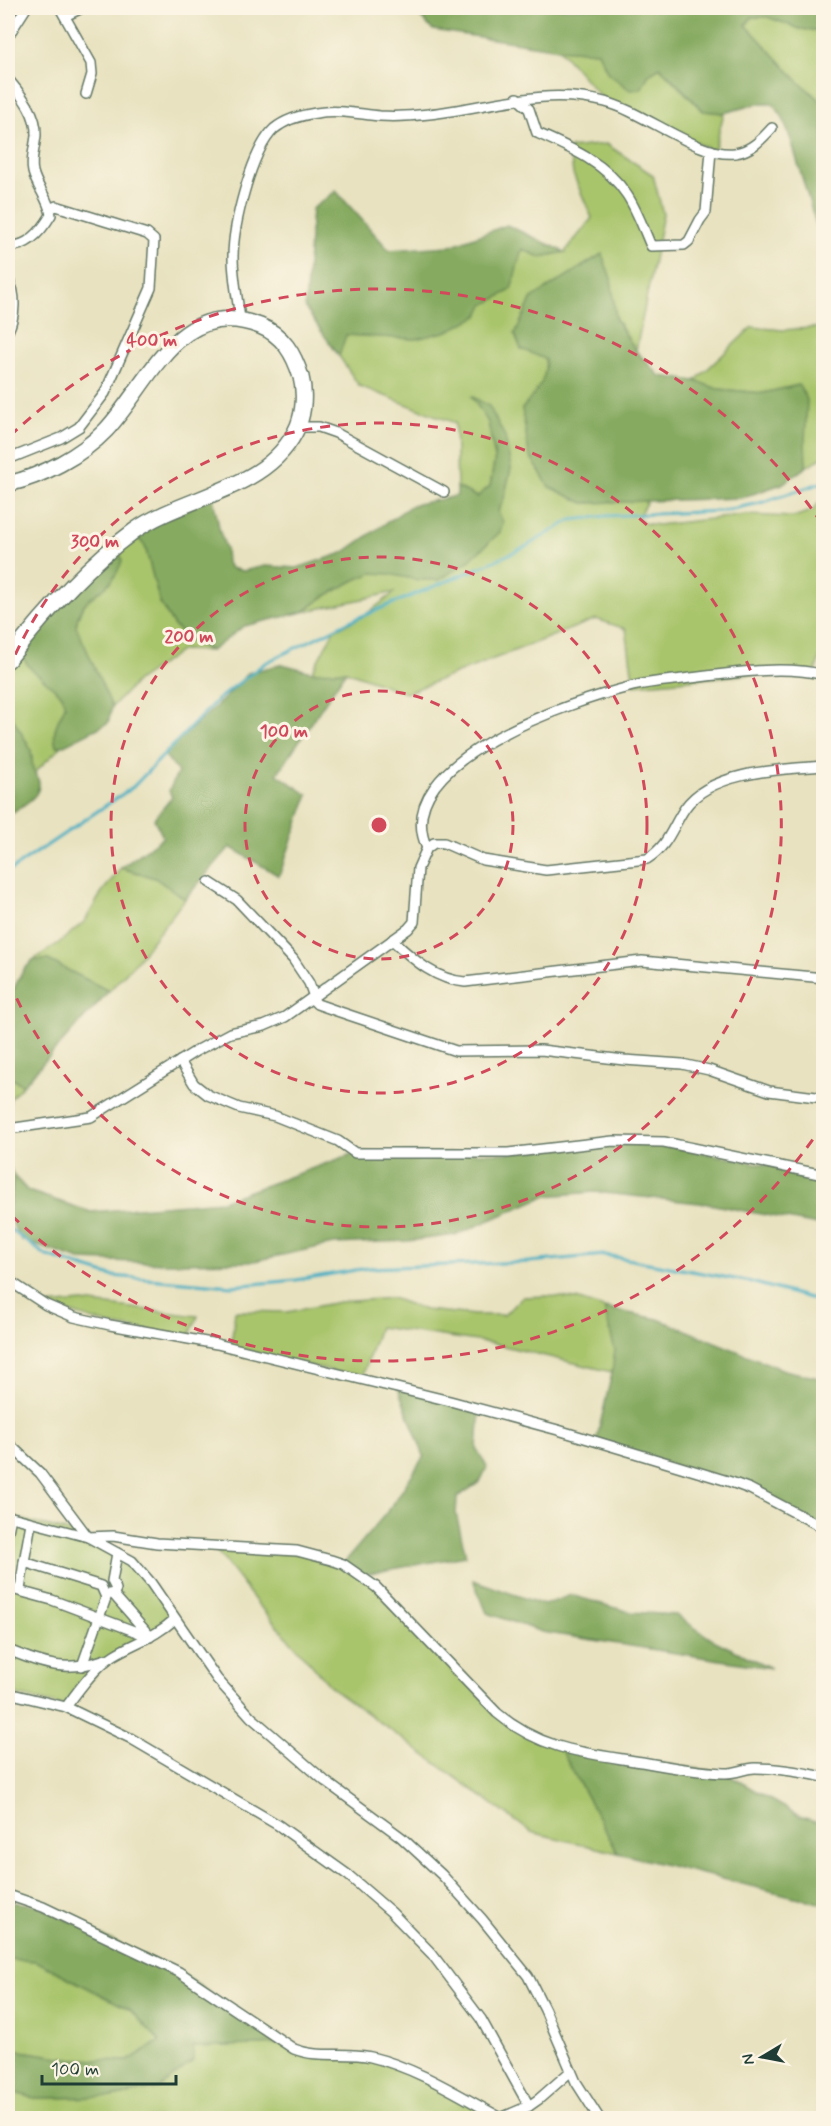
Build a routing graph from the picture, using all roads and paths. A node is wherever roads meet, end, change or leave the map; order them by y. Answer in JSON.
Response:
{"nodes":[{"id":1,"x":26,"y":8,"type":"edge"},
{"id":2,"x":82,"y":8,"type":"edge"},
{"id":3,"x":62,"y":12,"type":"edge"},
{"id":4,"x":8,"y":36,"type":"edge"},
{"id":5,"x":8,"y":79,"type":"edge"},
{"id":6,"x":86,"y":94,"type":"dead end"},
{"id":7,"x":517,"y":98,"type":"junction"},
{"id":8,"x":772,"y":128,"type":"dead end"},
{"id":9,"x":711,"y":150,"type":"junction"},
{"id":10,"x":50,"y":209,"type":"junction"},
{"id":11,"x":8,"y":246,"type":"edge"},
{"id":12,"x":8,"y":279,"type":"edge"},
{"id":13,"x":240,"y":321,"type":"junction"},
{"id":14,"x":8,"y":331,"type":"edge"},
{"id":15,"x":297,"y":427,"type":"junction"},
{"id":16,"x":11,"y":458,"type":"dead end"},
{"id":17,"x":8,"y":484,"type":"edge"},
{"id":18,"x":444,"y":492,"type":"dead end"},
{"id":19,"x":8,"y":660,"type":"edge"},
{"id":20,"x":824,"y":675,"type":"edge"},
{"id":21,"x":824,"y":765,"type":"edge"},
{"id":22,"x":427,"y":848,"type":"junction"},
{"id":23,"x":209,"y":882,"type":"dead end"},
{"id":24,"x":392,"y":940,"type":"junction"},
{"id":25,"x":824,"y":978,"type":"edge"},
{"id":26,"x":313,"y":998,"type":"junction"},
{"id":27,"x":180,"y":1061,"type":"junction"},
{"id":28,"x":824,"y":1098,"type":"edge"},
{"id":29,"x":8,"y":1129,"type":"edge"},
{"id":30,"x":824,"y":1176,"type":"edge"},
{"id":31,"x":8,"y":1280,"type":"edge"},
{"id":32,"x":8,"y":1443,"type":"edge"},
{"id":33,"x":9,"y":1517,"type":"edge"},
{"id":34,"x":31,"y":1523,"type":"junction"},
{"id":35,"x":824,"y":1528,"type":"edge"},
{"id":36,"x":8,"y":1531,"type":"edge"},
{"id":37,"x":88,"y":1537,"type":"junction"},
{"id":38,"x":117,"y":1553,"type":"junction"},
{"id":39,"x":24,"y":1562,"type":"junction"},
{"id":40,"x":8,"y":1588,"type":"edge"},
{"id":41,"x":20,"y":1590,"type":"junction"},
{"id":42,"x":110,"y":1594,"type":"junction"},
{"id":43,"x":99,"y":1617,"type":"junction"},
{"id":44,"x":175,"y":1619,"type":"junction"},
{"id":45,"x":150,"y":1637,"type":"junction"},
{"id":46,"x":8,"y":1650,"type":"edge"},
{"id":47,"x":111,"y":1657,"type":"junction"},
{"id":48,"x":82,"y":1666,"type":"junction"},
{"id":49,"x":8,"y":1693,"type":"edge"},
{"id":50,"x":66,"y":1707,"type":"junction"},
{"id":51,"x":824,"y":1777,"type":"edge"},
{"id":52,"x":8,"y":1896,"type":"edge"},
{"id":53,"x":572,"y":2071,"type":"junction"},
{"id":54,"x":529,"y":2106,"type":"junction"},
{"id":55,"x":501,"y":2118,"type":"edge"},
{"id":56,"x":599,"y":2118,"type":"edge"}],
"edges":[{"from":1,"to":4,"type":"street"},
{"from":2,"to":3,"type":"street"},
{"from":3,"to":6,"type":"street"},
{"from":5,"to":10,"type":"street"},
{"from":7,"to":9,"type":"street"},
{"from":7,"to":9,"type":"street"},
{"from":7,"to":13,"type":"street"},
{"from":8,"to":9,"type":"street"},
{"from":10,"to":11,"type":"street"},
{"from":10,"to":16,"type":"street"},
{"from":12,"to":14,"type":"street"},
{"from":13,"to":15,"type":"highway"},
{"from":13,"to":17,"type":"highway"},
{"from":15,"to":18,"type":"street"},
{"from":15,"to":19,"type":"highway"},
{"from":20,"to":22,"type":"street"},
{"from":21,"to":22,"type":"street"},
{"from":22,"to":24,"type":"street"},
{"from":23,"to":26,"type":"street"},
{"from":24,"to":25,"type":"street"},
{"from":24,"to":26,"type":"street"},
{"from":26,"to":27,"type":"street"},
{"from":26,"to":28,"type":"street"},
{"from":27,"to":29,"type":"street"},
{"from":27,"to":30,"type":"street"},
{"from":31,"to":35,"type":"street"},
{"from":32,"to":37,"type":"street"},
{"from":33,"to":34,"type":"street"},
{"from":33,"to":36,"type":"street"},
{"from":34,"to":37,"type":"street"},
{"from":34,"to":39,"type":"street"},
{"from":37,"to":38,"type":"street"},
{"from":37,"to":51,"type":"street"},
{"from":38,"to":42,"type":"street"},
{"from":38,"to":44,"type":"street"},
{"from":39,"to":41,"type":"street"},
{"from":39,"to":42,"type":"street"},
{"from":40,"to":41,"type":"street"},
{"from":41,"to":43,"type":"street"},
{"from":42,"to":43,"type":"street"},
{"from":42,"to":45,"type":"street"},
{"from":43,"to":45,"type":"street"},
{"from":43,"to":48,"type":"street"},
{"from":44,"to":45,"type":"street"},
{"from":44,"to":53,"type":"street"},
{"from":45,"to":47,"type":"street"},
{"from":46,"to":48,"type":"street"},
{"from":47,"to":48,"type":"street"},
{"from":47,"to":50,"type":"street"},
{"from":49,"to":50,"type":"street"},
{"from":50,"to":54,"type":"street"},
{"from":52,"to":55,"type":"street"},
{"from":53,"to":54,"type":"street"},
{"from":53,"to":56,"type":"street"},
{"from":54,"to":55,"type":"street"}]}
